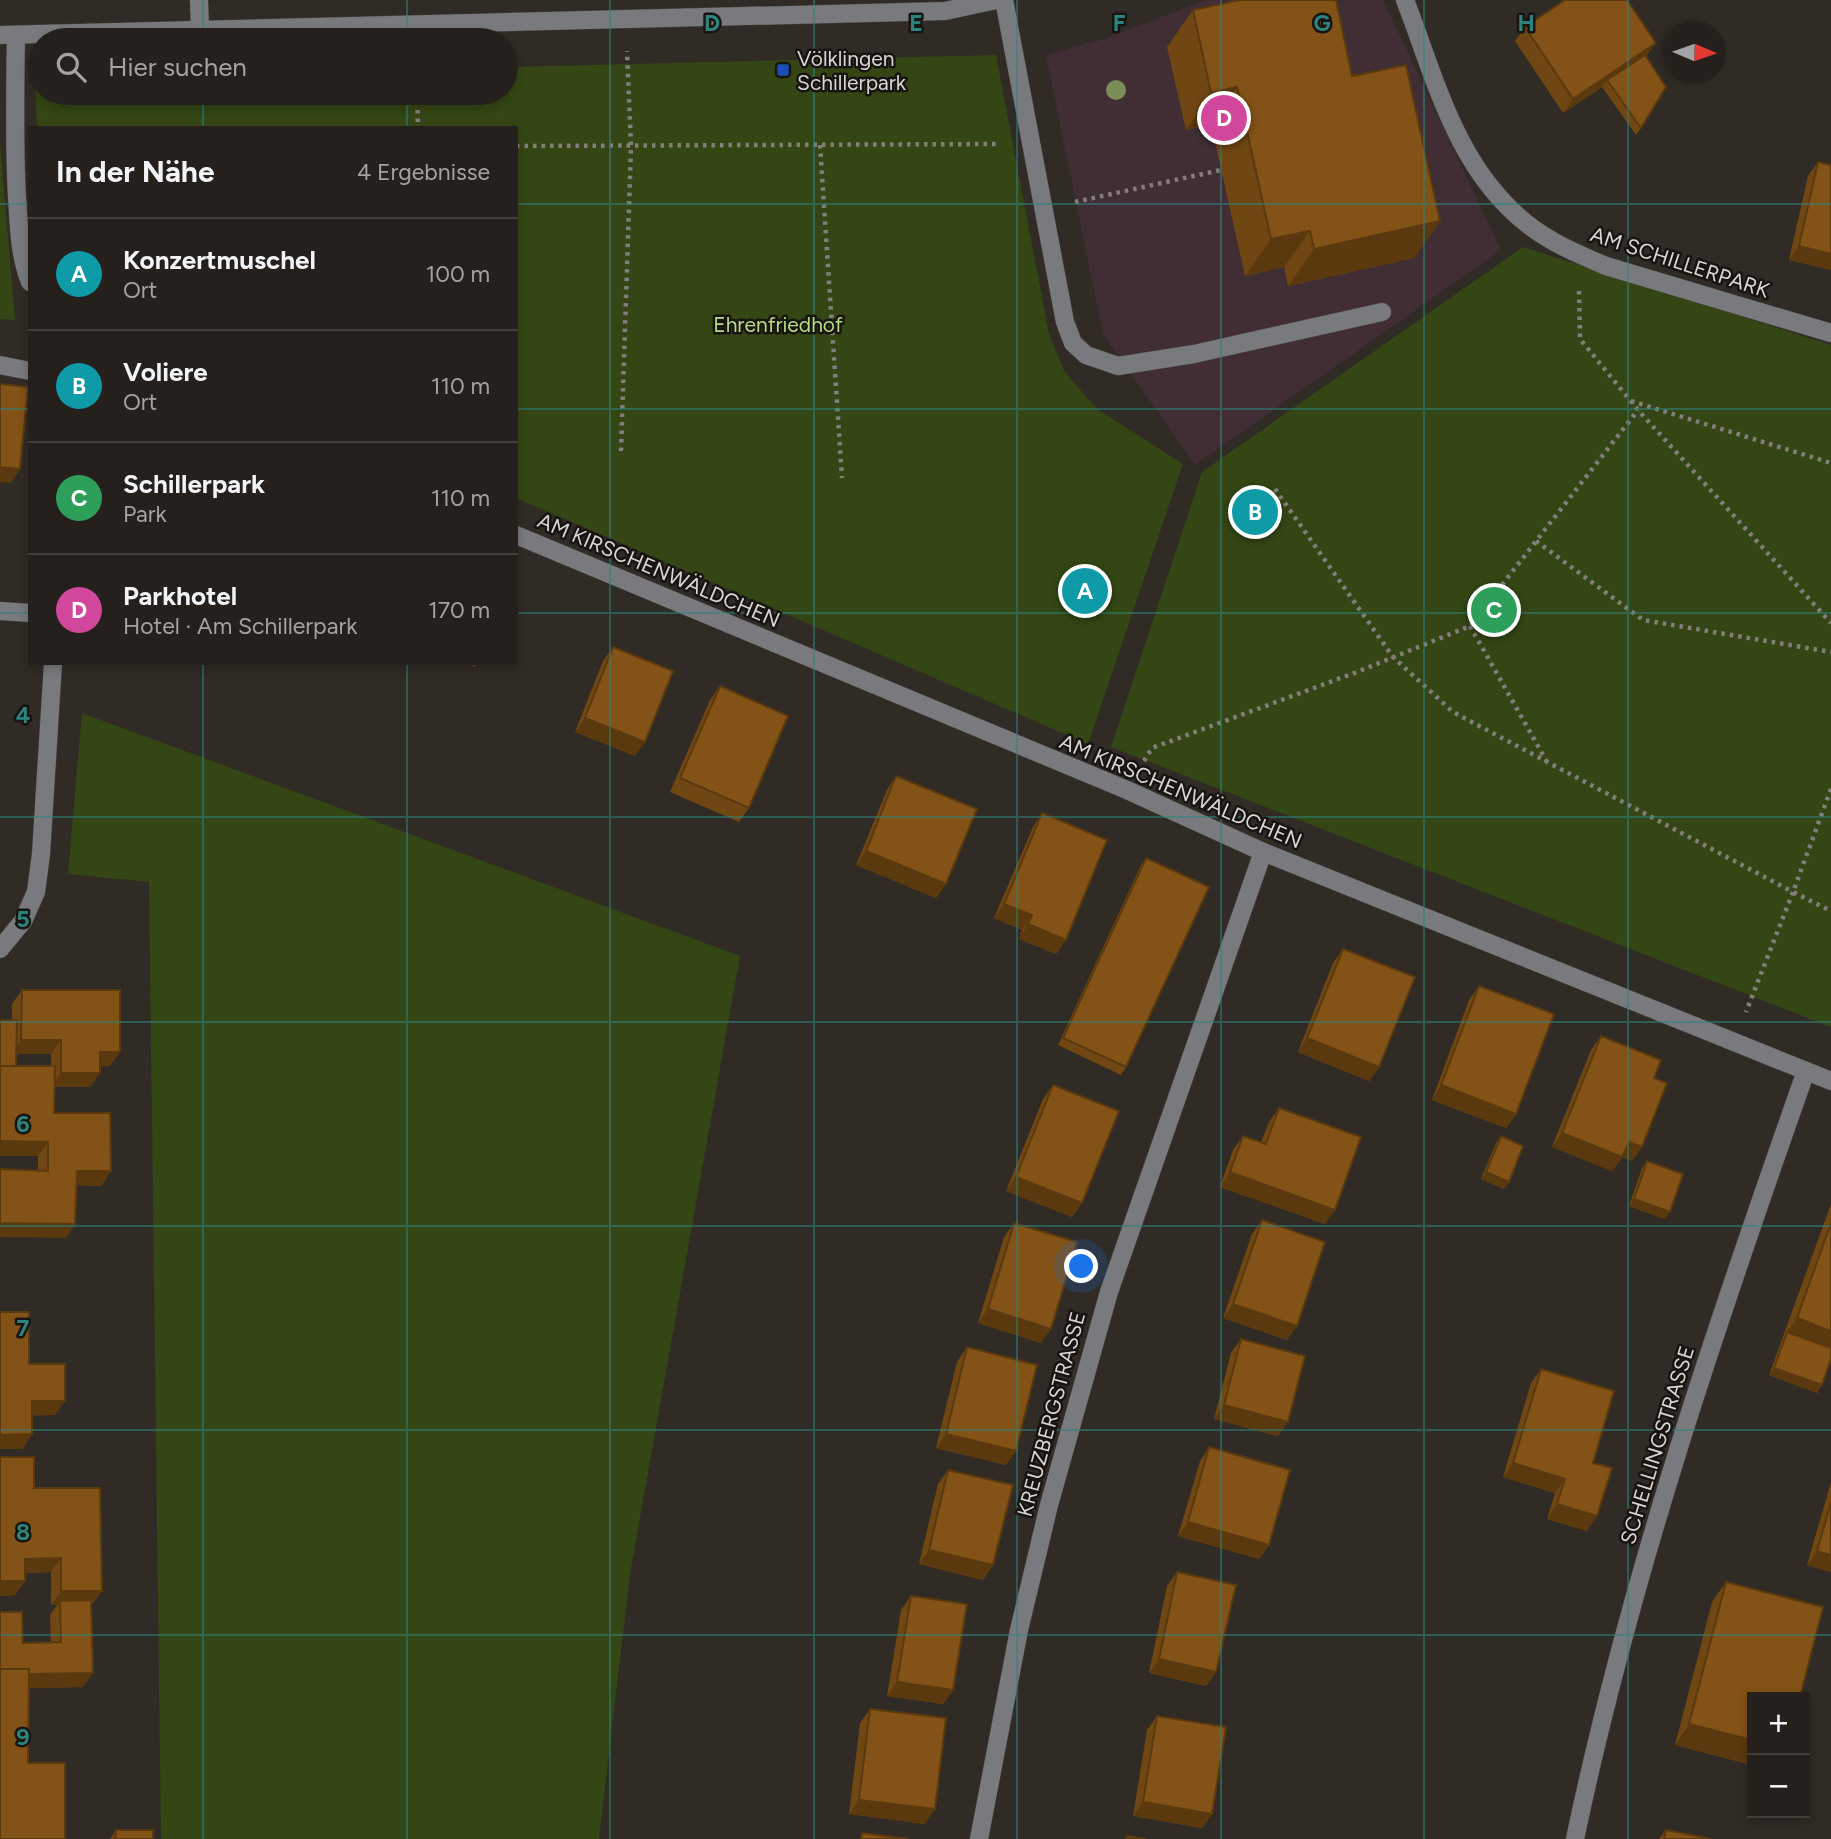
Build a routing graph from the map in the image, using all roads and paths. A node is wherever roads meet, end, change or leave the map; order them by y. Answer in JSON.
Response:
{"nodes":[{"id":1,"x":199,"y":0,"type":"edge"},
{"id":2,"x":996,"y":0,"type":"edge"},
{"id":3,"x":1004,"y":0,"type":"edge"},
{"id":4,"x":1405,"y":0,"type":"edge"},
{"id":5,"x":886,"y":6,"type":"edge"},
{"id":6,"x":625,"y":18,"type":"junction"},
{"id":7,"x":200,"y":28,"type":"edge"},
{"id":8,"x":271,"y":28,"type":"edge"},
{"id":9,"x":28,"y":34,"type":"edge"},
{"id":10,"x":8,"y":35,"type":"edge"},
{"id":11,"x":417,"y":105,"type":"edge"},
{"id":12,"x":418,"y":126,"type":"edge"},
{"id":13,"x":1032,"y":144,"type":"junction"},
{"id":14,"x":820,"y":145,"type":"junction"},
{"id":15,"x":518,"y":146,"type":"edge"},
{"id":16,"x":631,"y":146,"type":"junction"},
{"id":17,"x":1221,"y":170,"type":"dead end"},
{"id":18,"x":1043,"y":209,"type":"junction"},
{"id":19,"x":1582,"y":256,"type":"junction"},
{"id":20,"x":28,"y":277,"type":"edge"},
{"id":21,"x":1382,"y":312,"type":"dead end"},
{"id":22,"x":1831,"y":333,"type":"edge"},
{"id":23,"x":0,"y":365,"type":"edge"},
{"id":24,"x":28,"y":371,"type":"edge"},
{"id":25,"x":1630,"y":400,"type":"junction"},
{"id":26,"x":1638,"y":410,"type":"junction"},
{"id":27,"x":621,"y":451,"type":"dead end"},
{"id":28,"x":1831,"y":463,"type":"edge"},
{"id":29,"x":842,"y":478,"type":"dead end"},
{"id":30,"x":1275,"y":489,"type":"dead end"},
{"id":31,"x":518,"y":536,"type":"edge"},
{"id":32,"x":1536,"y":541,"type":"junction"},
{"id":33,"x":0,"y":611,"type":"edge"},
{"id":34,"x":28,"y":613,"type":"edge"},
{"id":35,"x":1831,"y":624,"type":"edge"},
{"id":36,"x":1470,"y":626,"type":"junction"},
{"id":37,"x":1831,"y":652,"type":"edge"},
{"id":38,"x":1393,"y":657,"type":"junction"},
{"id":39,"x":52,"y":665,"type":"edge"},
{"id":40,"x":1547,"y":762,"type":"junction"},
{"id":41,"x":1831,"y":789,"type":"edge"},
{"id":42,"x":1127,"y":790,"type":"junction"},
{"id":43,"x":1263,"y":852,"type":"junction"},
{"id":44,"x":1793,"y":892,"type":"junction"},
{"id":45,"x":1831,"y":911,"type":"edge"},
{"id":46,"x":0,"y":949,"type":"edge"},
{"id":47,"x":1735,"y":1041,"type":"junction"},
{"id":48,"x":1806,"y":1071,"type":"junction"},
{"id":49,"x":1831,"y":1081,"type":"edge"},
{"id":50,"x":979,"y":1839,"type":"edge"},
{"id":51,"x":1576,"y":1839,"type":"edge"}],
"edges":[{"from":1,"to":7,"type":"street"},
{"from":2,"to":5,"type":"street"},
{"from":3,"to":13,"type":"street"},
{"from":4,"to":19,"type":"street","name":"AM SCHILLERPARK"},
{"from":5,"to":6,"type":"street"},
{"from":6,"to":8,"type":"street"},
{"from":6,"to":16,"type":"path"},
{"from":9,"to":10,"type":"street"},
{"from":10,"to":20,"type":"street"},
{"from":11,"to":12,"type":"path"},
{"from":13,"to":14,"type":"path"},
{"from":13,"to":18,"type":"street"},
{"from":14,"to":16,"type":"path"},
{"from":14,"to":29,"type":"path"},
{"from":15,"to":16,"type":"path"},
{"from":16,"to":27,"type":"path"},
{"from":17,"to":18,"type":"path"},
{"from":18,"to":21,"type":"street"},
{"from":19,"to":22,"type":"street","name":"AM SCHILLERPARK"},
{"from":19,"to":25,"type":"path"},
{"from":23,"to":24,"type":"street"},
{"from":25,"to":26,"type":"path"},
{"from":25,"to":28,"type":"path"},
{"from":26,"to":32,"type":"path"},
{"from":26,"to":35,"type":"path"},
{"from":30,"to":38,"type":"path"},
{"from":31,"to":42,"type":"street","name":"AM KIRSCHENWÄLDCHEN"},
{"from":32,"to":36,"type":"path"},
{"from":32,"to":37,"type":"path"},
{"from":33,"to":34,"type":"street"},
{"from":36,"to":38,"type":"path"},
{"from":36,"to":40,"type":"path"},
{"from":38,"to":40,"type":"path"},
{"from":38,"to":42,"type":"path"},
{"from":39,"to":46,"type":"street"},
{"from":40,"to":44,"type":"path"},
{"from":41,"to":44,"type":"path"},
{"from":42,"to":43,"type":"street","name":"AM KIRSCHENWÄLDCHEN"},
{"from":43,"to":47,"type":"street","name":"AM KIRSCHENWÄLDCHEN"},
{"from":43,"to":50,"type":"street","name":"KREUZBERGSTRASSE"},
{"from":44,"to":45,"type":"path"},
{"from":44,"to":47,"type":"path"},
{"from":47,"to":48,"type":"street","name":"AM KIRSCHENWÄLDCHEN"},
{"from":48,"to":49,"type":"street","name":"AM KIRSCHENWÄLDCHEN"},
{"from":48,"to":51,"type":"street","name":"SCHELLINGSTRASSE"}]}
